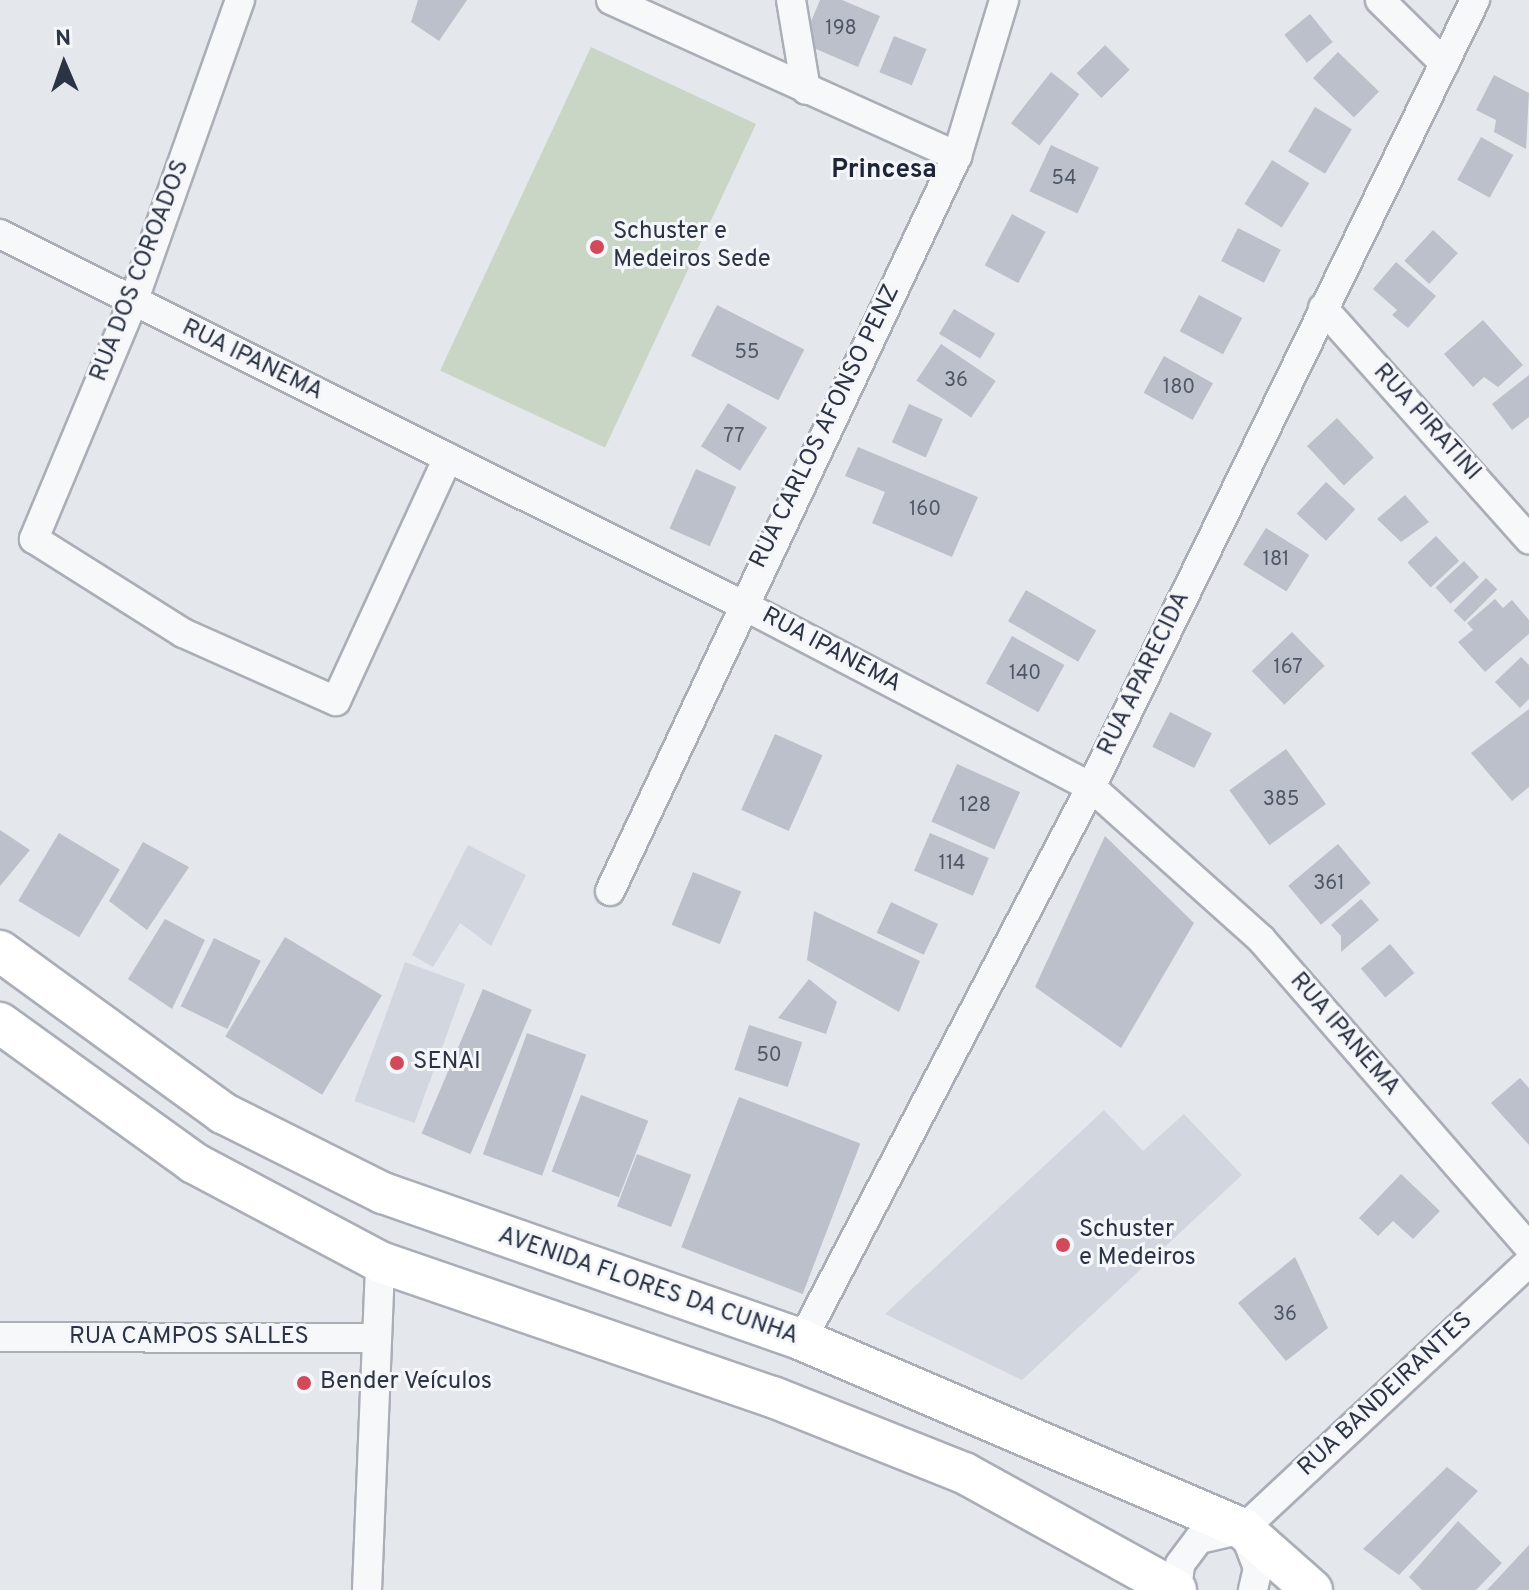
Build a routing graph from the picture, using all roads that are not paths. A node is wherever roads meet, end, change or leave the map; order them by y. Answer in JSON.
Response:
{"nodes":[{"id":1,"x":240,"y":0,"type":"edge"},
{"id":2,"x":611,"y":0,"type":"edge"},
{"id":3,"x":791,"y":0,"type":"edge"},
{"id":4,"x":1004,"y":0,"type":"edge"},
{"id":5,"x":1380,"y":0,"type":"edge"},
{"id":6,"x":1475,"y":0,"type":"edge"},
{"id":7,"x":1444,"y":63,"type":"junction"},
{"id":8,"x":806,"y":90,"type":"junction"},
{"id":9,"x":957,"y":156,"type":"junction"},
{"id":10,"x":0,"y":234,"type":"edge"},
{"id":11,"x":133,"y":302,"type":"junction"},
{"id":12,"x":1323,"y":308,"type":"junction"},
{"id":13,"x":448,"y":458,"type":"junction"},
{"id":14,"x":1529,"y":539,"type":"edge"},
{"id":15,"x":741,"y":604,"type":"junction"},
{"id":16,"x":1091,"y":787,"type":"junction"},
{"id":17,"x":610,"y":891,"type":"dead end"},
{"id":18,"x":0,"y":951,"type":"edge"},
{"id":19,"x":0,"y":1023,"type":"edge"},
{"id":20,"x":1529,"y":1247,"type":"edge"},
{"id":21,"x":380,"y":1262,"type":"junction"},
{"id":22,"x":1529,"y":1262,"type":"edge"},
{"id":23,"x":0,"y":1337,"type":"edge"},
{"id":24,"x":377,"y":1338,"type":"junction"},
{"id":25,"x":802,"y":1340,"type":"junction"},
{"id":26,"x":1243,"y":1529,"type":"junction"},
{"id":27,"x":367,"y":1590,"type":"edge"},
{"id":28,"x":1176,"y":1590,"type":"edge"},
{"id":29,"x":1253,"y":1590,"type":"edge"},
{"id":30,"x":1312,"y":1590,"type":"edge"}],
"edges":[{"from":1,"to":11,"type":"street","name":"RUA DOS COROADOS"},
{"from":2,"to":8,"type":"street"},
{"from":3,"to":8,"type":"street"},
{"from":4,"to":9,"type":"street","name":"RUA CARLOS AFONSO PENZ"},
{"from":5,"to":7,"type":"street"},
{"from":6,"to":7,"type":"street","name":"RUA APARECIDA"},
{"from":7,"to":12,"type":"street","name":"RUA APARECIDA"},
{"from":8,"to":9,"type":"street"},
{"from":9,"to":15,"type":"street","name":"RUA CARLOS AFONSO PENZ"},
{"from":10,"to":11,"type":"street","name":"RUA IPANEMA"},
{"from":11,"to":13,"type":"street","name":"RUA IPANEMA"},
{"from":11,"to":13,"type":"street","name":"RUA DOS COROADOS"},
{"from":12,"to":14,"type":"street","name":"RUA PIRATINI"},
{"from":12,"to":16,"type":"street","name":"RUA APARECIDA"},
{"from":13,"to":15,"type":"street","name":"RUA IPANEMA"},
{"from":15,"to":16,"type":"street","name":"RUA IPANEMA"},
{"from":15,"to":17,"type":"street","name":"RUA CARLOS AFONSO PENZ"},
{"from":16,"to":20,"type":"street","name":"RUA IPANEMA"},
{"from":16,"to":25,"type":"street","name":"RUA APARECIDA"},
{"from":18,"to":25,"type":"main road","name":"AVENIDA FLORES DA CUNHA"},
{"from":19,"to":21,"type":"main road"},
{"from":21,"to":24,"type":"street"},
{"from":21,"to":28,"type":"main road"},
{"from":22,"to":26,"type":"street","name":"RUA BANDEIRANTES"},
{"from":23,"to":24,"type":"street","name":"RUA CAMPOS SALLES"},
{"from":24,"to":27,"type":"street"},
{"from":25,"to":26,"type":"main road","name":"AVENIDA FLORES DA CUNHA"},
{"from":26,"to":28,"type":"street"},
{"from":26,"to":29,"type":"street"},
{"from":26,"to":30,"type":"main road","name":"AVENIDA FLORES DA CUNHA"}]}
